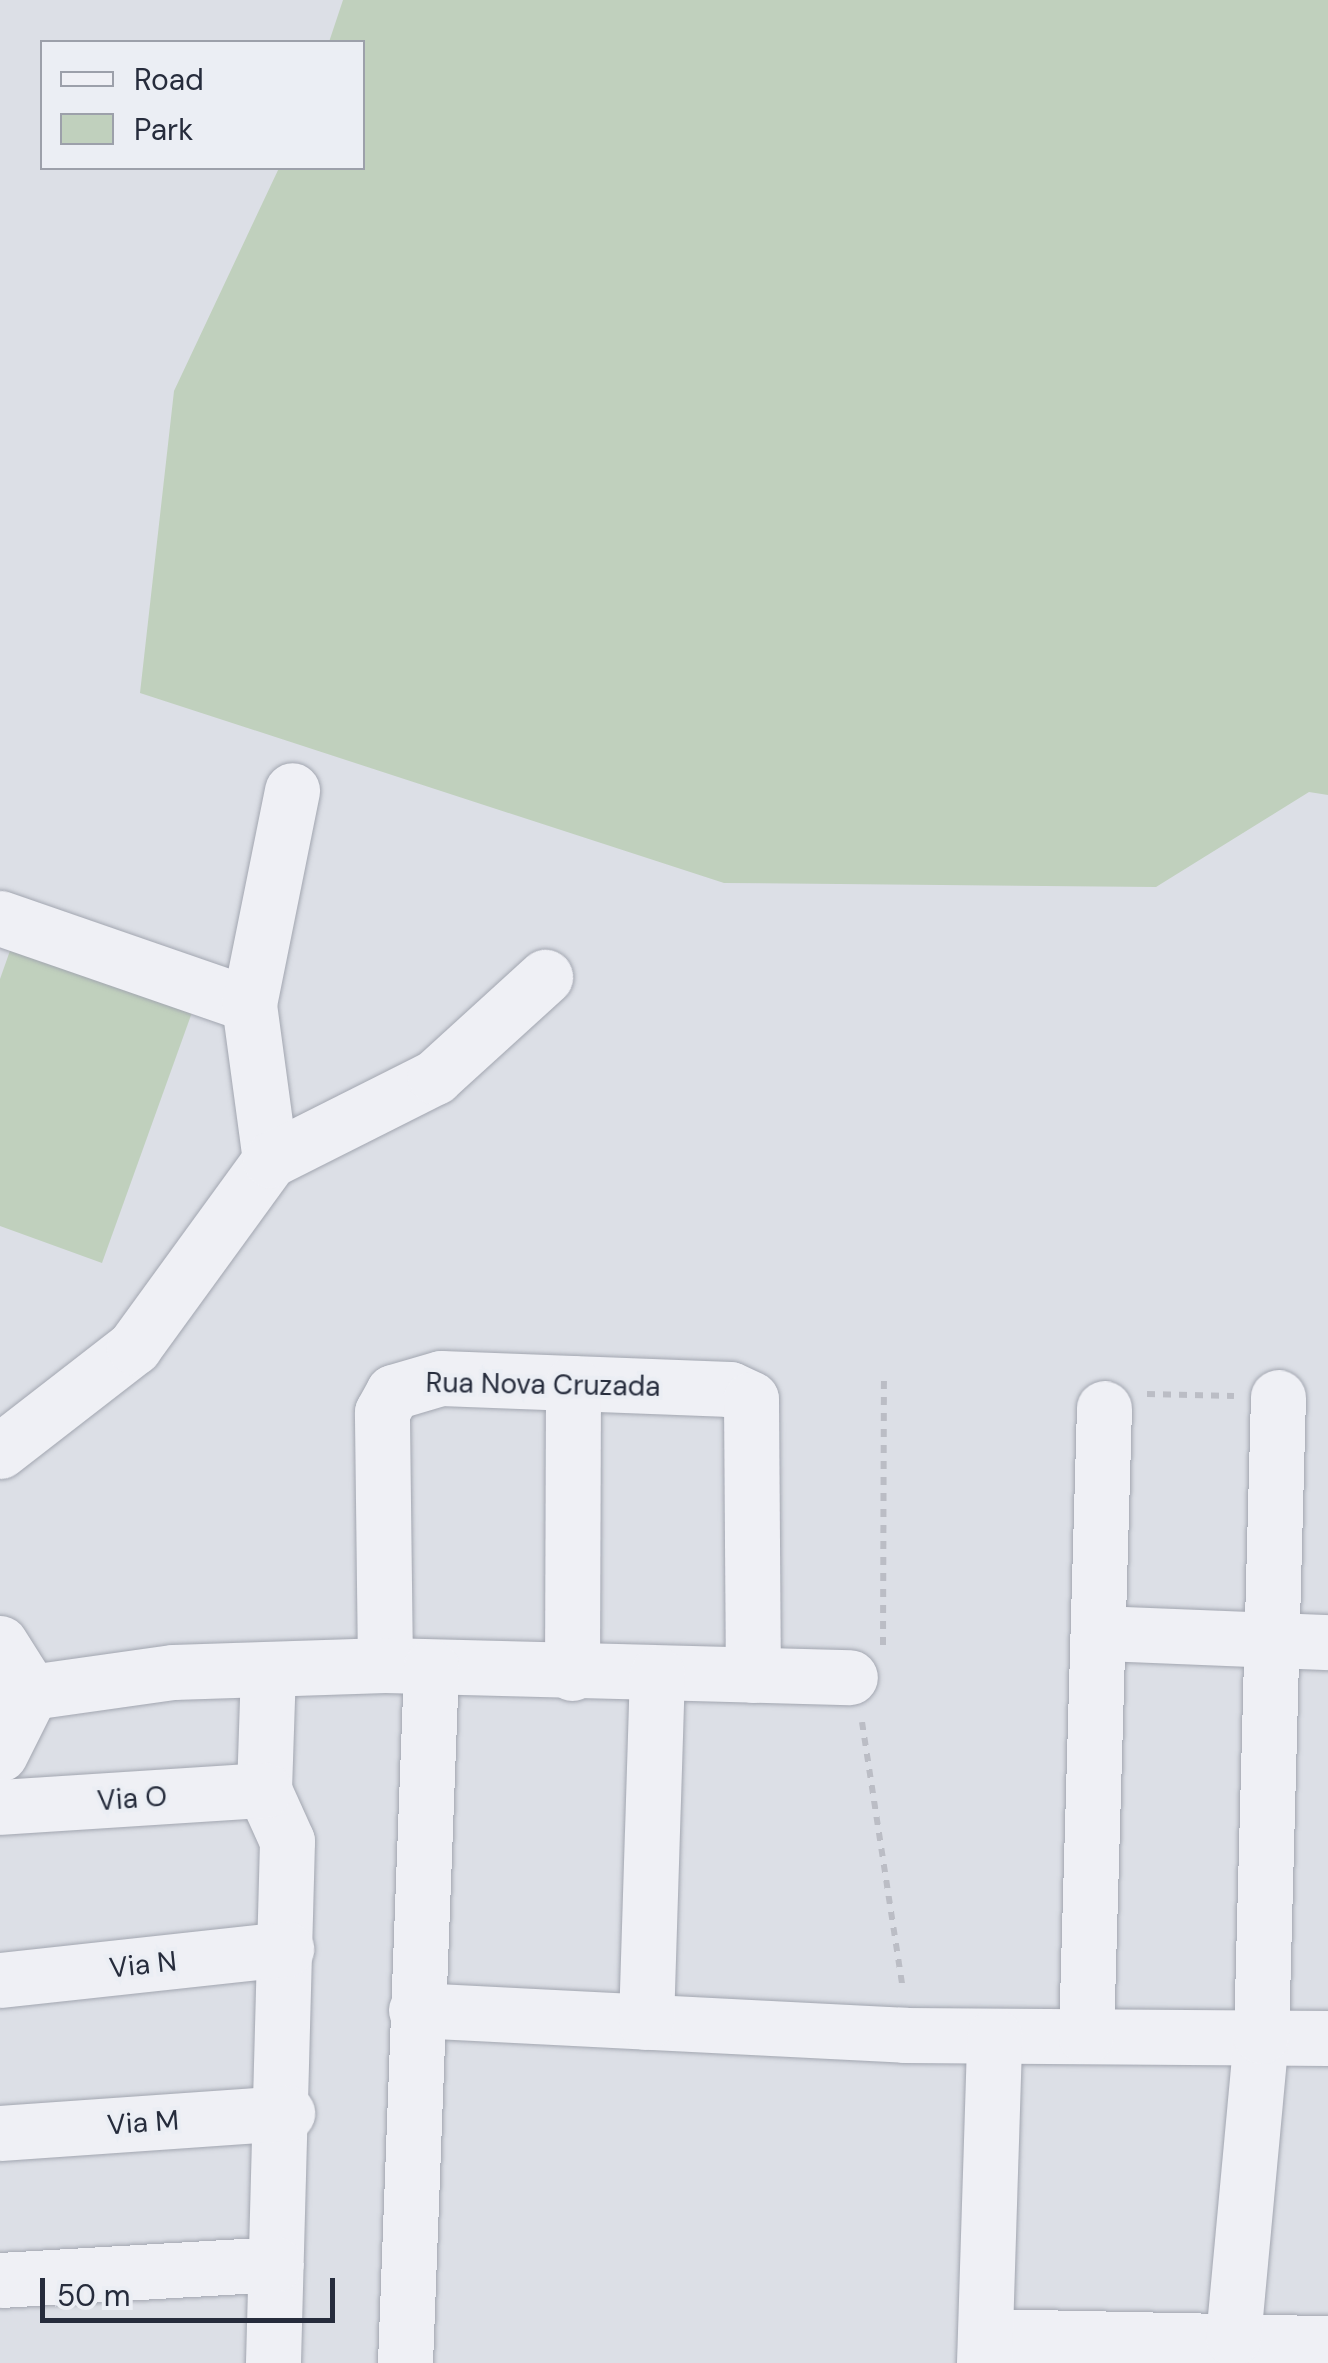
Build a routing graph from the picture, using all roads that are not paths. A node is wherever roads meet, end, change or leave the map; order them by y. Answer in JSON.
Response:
{"nodes":[{"id":1,"x":292,"y":790,"type":"dead end"},
{"id":2,"x":0,"y":918,"type":"edge"},
{"id":3,"x":545,"y":977,"type":"dead end"},
{"id":4,"x":249,"y":1004,"type":"junction"},
{"id":5,"x":270,"y":1160,"type":"junction"},
{"id":6,"x":573,"y":1384,"type":"junction"},
{"id":7,"x":1278,"y":1397,"type":"road end"},
{"id":8,"x":1104,"y":1408,"type":"road end"},
{"id":9,"x":0,"y":1451,"type":"edge"},
{"id":10,"x":1101,"y":1634,"type":"junction"},
{"id":11,"x":1271,"y":1640,"type":"junction"},
{"id":12,"x":1328,"y":1642,"type":"edge"},
{"id":13,"x":0,"y":1643,"type":"edge"},
{"id":14,"x":408,"y":1666,"type":"junction"},
{"id":15,"x":268,"y":1668,"type":"junction"},
{"id":16,"x":572,"y":1673,"type":"junction"},
{"id":17,"x":657,"y":1674,"type":"junction"},
{"id":18,"x":753,"y":1674,"type":"junction"},
{"id":19,"x":850,"y":1677,"type":"road end"},
{"id":20,"x":31,"y":1692,"type":"junction"},
{"id":21,"x":0,"y":1754,"type":"edge"},
{"id":22,"x":264,"y":1790,"type":"junction"},
{"id":23,"x":0,"y":1807,"type":"edge"},
{"id":24,"x":286,"y":1949,"type":"junction"},
{"id":25,"x":0,"y":1980,"type":"edge"},
{"id":26,"x":416,"y":2010,"type":"junction"},
{"id":27,"x":646,"y":2022,"type":"junction"},
{"id":28,"x":994,"y":2036,"type":"junction"},
{"id":29,"x":1086,"y":2036,"type":"junction"},
{"id":30,"x":1262,"y":2036,"type":"junction"},
{"id":31,"x":1328,"y":2038,"type":"edge"},
{"id":32,"x":287,"y":2113,"type":"junction"},
{"id":33,"x":0,"y":2133,"type":"edge"},
{"id":34,"x":276,"y":2264,"type":"junction"},
{"id":35,"x":0,"y":2280,"type":"edge"},
{"id":36,"x":1233,"y":2338,"type":"junction"},
{"id":37,"x":1328,"y":2343,"type":"edge"},
{"id":38,"x":984,"y":2350,"type":"edge"},
{"id":39,"x":273,"y":2363,"type":"edge"},
{"id":40,"x":405,"y":2363,"type":"edge"}],
"edges":[{"from":1,"to":4,"type":"street"},
{"from":2,"to":4,"type":"street"},
{"from":3,"to":5,"type":"street"},
{"from":4,"to":5,"type":"street"},
{"from":5,"to":9,"type":"street"},
{"from":6,"to":14,"type":"street","name":"Rua Nova Cruzada"},
{"from":6,"to":16,"type":"street"},
{"from":6,"to":18,"type":"street","name":"Rua Nova Cruzada"},
{"from":7,"to":11,"type":"street"},
{"from":8,"to":10,"type":"street"},
{"from":10,"to":11,"type":"street"},
{"from":10,"to":29,"type":"street"},
{"from":11,"to":12,"type":"street"},
{"from":11,"to":30,"type":"street"},
{"from":13,"to":20,"type":"street"},
{"from":14,"to":15,"type":"street"},
{"from":14,"to":16,"type":"street"},
{"from":14,"to":26,"type":"street","name":"Rua Nova Cruzada"},
{"from":15,"to":20,"type":"street"},
{"from":15,"to":22,"type":"street"},
{"from":16,"to":17,"type":"street"},
{"from":17,"to":18,"type":"street"},
{"from":17,"to":27,"type":"street"},
{"from":18,"to":19,"type":"street"},
{"from":20,"to":21,"type":"street"},
{"from":22,"to":23,"type":"street","name":"Via O"},
{"from":22,"to":24,"type":"street"},
{"from":24,"to":25,"type":"street","name":"Via N"},
{"from":24,"to":32,"type":"street"},
{"from":26,"to":27,"type":"street"},
{"from":26,"to":40,"type":"street","name":"Rua Nova Cruzada"},
{"from":27,"to":28,"type":"street"},
{"from":28,"to":29,"type":"street"},
{"from":28,"to":38,"type":"street"},
{"from":29,"to":30,"type":"street"},
{"from":30,"to":31,"type":"street"},
{"from":30,"to":36,"type":"street"},
{"from":32,"to":33,"type":"street","name":"Via M"},
{"from":32,"to":34,"type":"street"},
{"from":34,"to":35,"type":"street"},
{"from":34,"to":39,"type":"street"},
{"from":36,"to":37,"type":"street"},
{"from":36,"to":38,"type":"street"}]}
